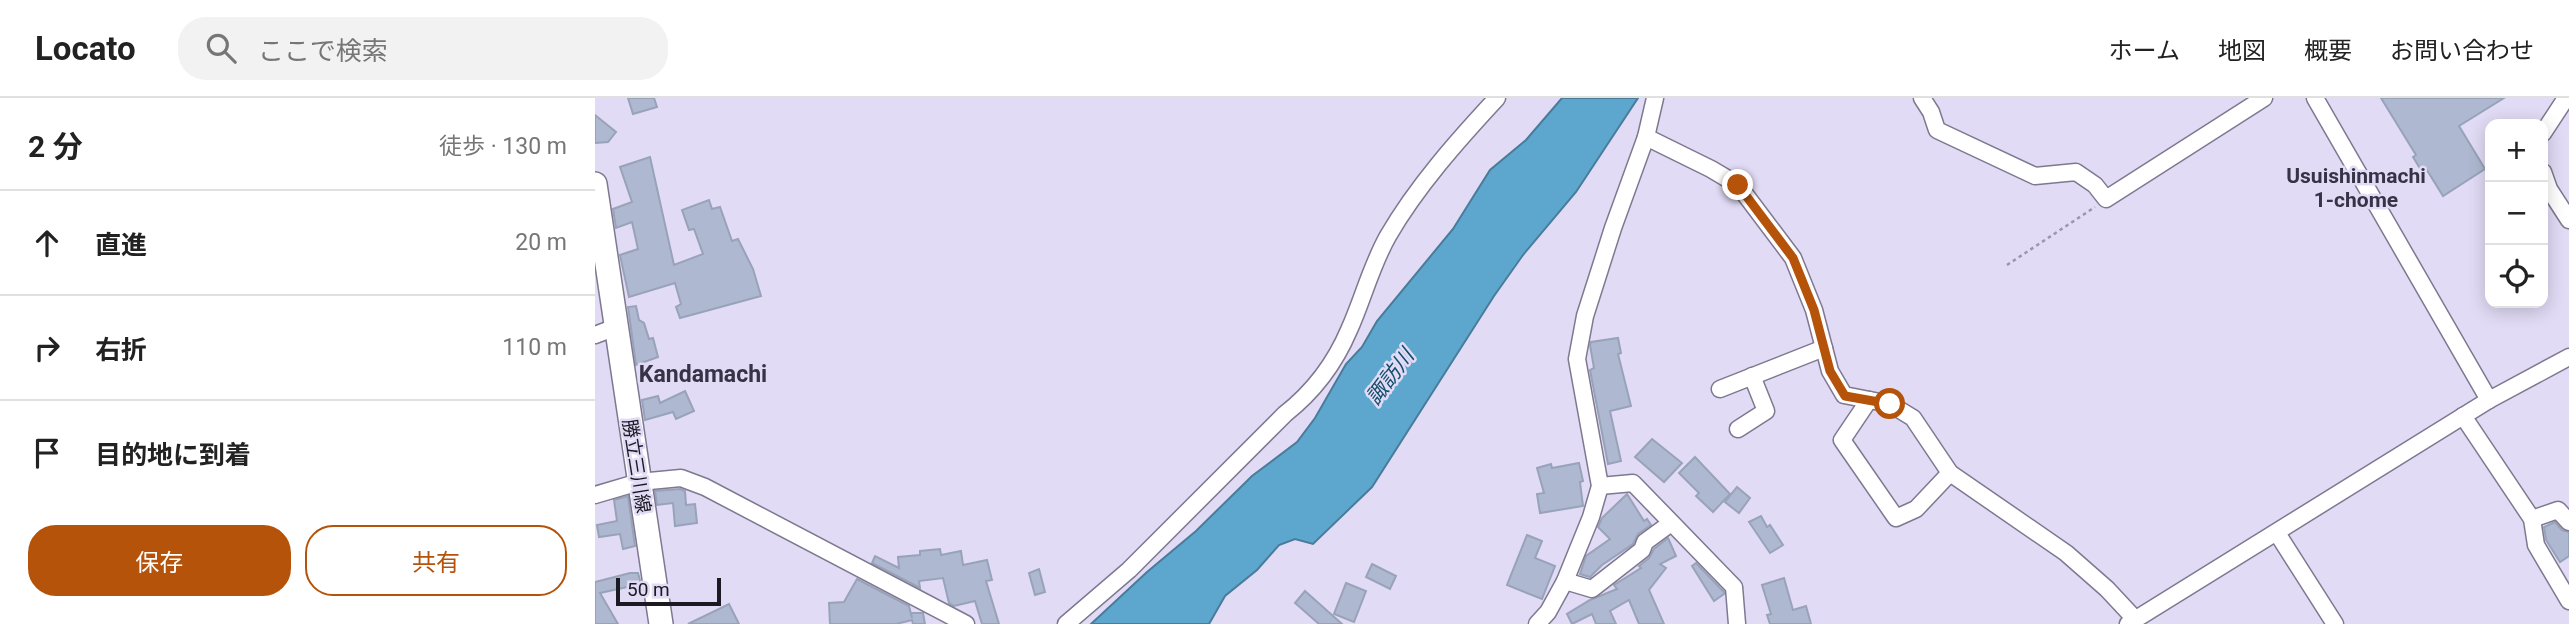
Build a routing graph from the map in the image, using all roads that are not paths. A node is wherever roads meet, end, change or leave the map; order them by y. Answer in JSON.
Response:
{"nodes":[{"id":1,"x":1497,"y":98,"type":"edge"},
{"id":2,"x":1655,"y":98,"type":"edge"},
{"id":3,"x":1922,"y":98,"type":"edge"},
{"id":4,"x":2264,"y":98,"type":"edge"},
{"id":5,"x":2315,"y":98,"type":"edge"},
{"id":6,"x":2566,"y":98,"type":"edge"},
{"id":7,"x":2548,"y":125,"type":"edge"},
{"id":8,"x":1646,"y":136,"type":"junction"},
{"id":9,"x":2547,"y":182,"type":"edge"},
{"id":10,"x":595,"y":184,"type":"edge"},
{"id":11,"x":2569,"y":220,"type":"edge"},
{"id":12,"x":605,"y":331,"type":"edge"},
{"id":13,"x":1824,"y":348,"type":"junction"},
{"id":14,"x":2569,"y":357,"type":"edge"},
{"id":15,"x":1752,"y":376,"type":"junction"},
{"id":16,"x":1720,"y":389,"type":"dead end"},
{"id":17,"x":1869,"y":400,"type":"junction"},
{"id":18,"x":2489,"y":400,"type":"junction"},
{"id":19,"x":2463,"y":416,"type":"junction"},
{"id":20,"x":1738,"y":429,"type":"dead end"},
{"id":21,"x":1950,"y":473,"type":"junction"},
{"id":22,"x":639,"y":482,"type":"junction"},
{"id":23,"x":1600,"y":486,"type":"junction"},
{"id":24,"x":595,"y":495,"type":"edge"},
{"id":25,"x":2532,"y":520,"type":"junction"},
{"id":26,"x":2569,"y":522,"type":"edge"},
{"id":27,"x":1671,"y":523,"type":"junction"},
{"id":28,"x":2277,"y":533,"type":"junction"},
{"id":29,"x":1566,"y":581,"type":"junction"},
{"id":30,"x":2569,"y":601,"type":"edge"},
{"id":31,"x":2131,"y":622,"type":"edge"},
{"id":32,"x":1071,"y":623,"type":"edge"},
{"id":33,"x":661,"y":624,"type":"edge"},
{"id":34,"x":966,"y":624,"type":"edge"},
{"id":35,"x":1538,"y":624,"type":"edge"},
{"id":36,"x":1737,"y":624,"type":"edge"},
{"id":37,"x":2335,"y":624,"type":"edge"}],
"edges":[{"from":1,"to":32,"type":"street"},
{"from":2,"to":8,"type":"street"},
{"from":3,"to":4,"type":"street"},
{"from":5,"to":18,"type":"street"},
{"from":6,"to":7,"type":"street"},
{"from":8,"to":13,"type":"street"},
{"from":8,"to":23,"type":"street"},
{"from":9,"to":11,"type":"street"},
{"from":10,"to":12,"type":"main road","name":"勝立三川線"},
{"from":12,"to":22,"type":"main road","name":"勝立三川線"},
{"from":13,"to":15,"type":"street"},
{"from":13,"to":17,"type":"street"},
{"from":14,"to":18,"type":"street"},
{"from":15,"to":16,"type":"street"},
{"from":15,"to":20,"type":"street"},
{"from":17,"to":21,"type":"street"},
{"from":17,"to":21,"type":"street"},
{"from":18,"to":19,"type":"street"},
{"from":19,"to":25,"type":"street"},
{"from":19,"to":28,"type":"street"},
{"from":21,"to":31,"type":"street"},
{"from":22,"to":24,"type":"street"},
{"from":22,"to":33,"type":"main road","name":"勝立三川線"},
{"from":22,"to":34,"type":"street"},
{"from":23,"to":27,"type":"street"},
{"from":23,"to":29,"type":"street"},
{"from":25,"to":26,"type":"street"},
{"from":25,"to":30,"type":"street"},
{"from":27,"to":29,"type":"street"},
{"from":27,"to":36,"type":"street"},
{"from":28,"to":31,"type":"street"},
{"from":28,"to":37,"type":"street"},
{"from":29,"to":35,"type":"street"}]}
